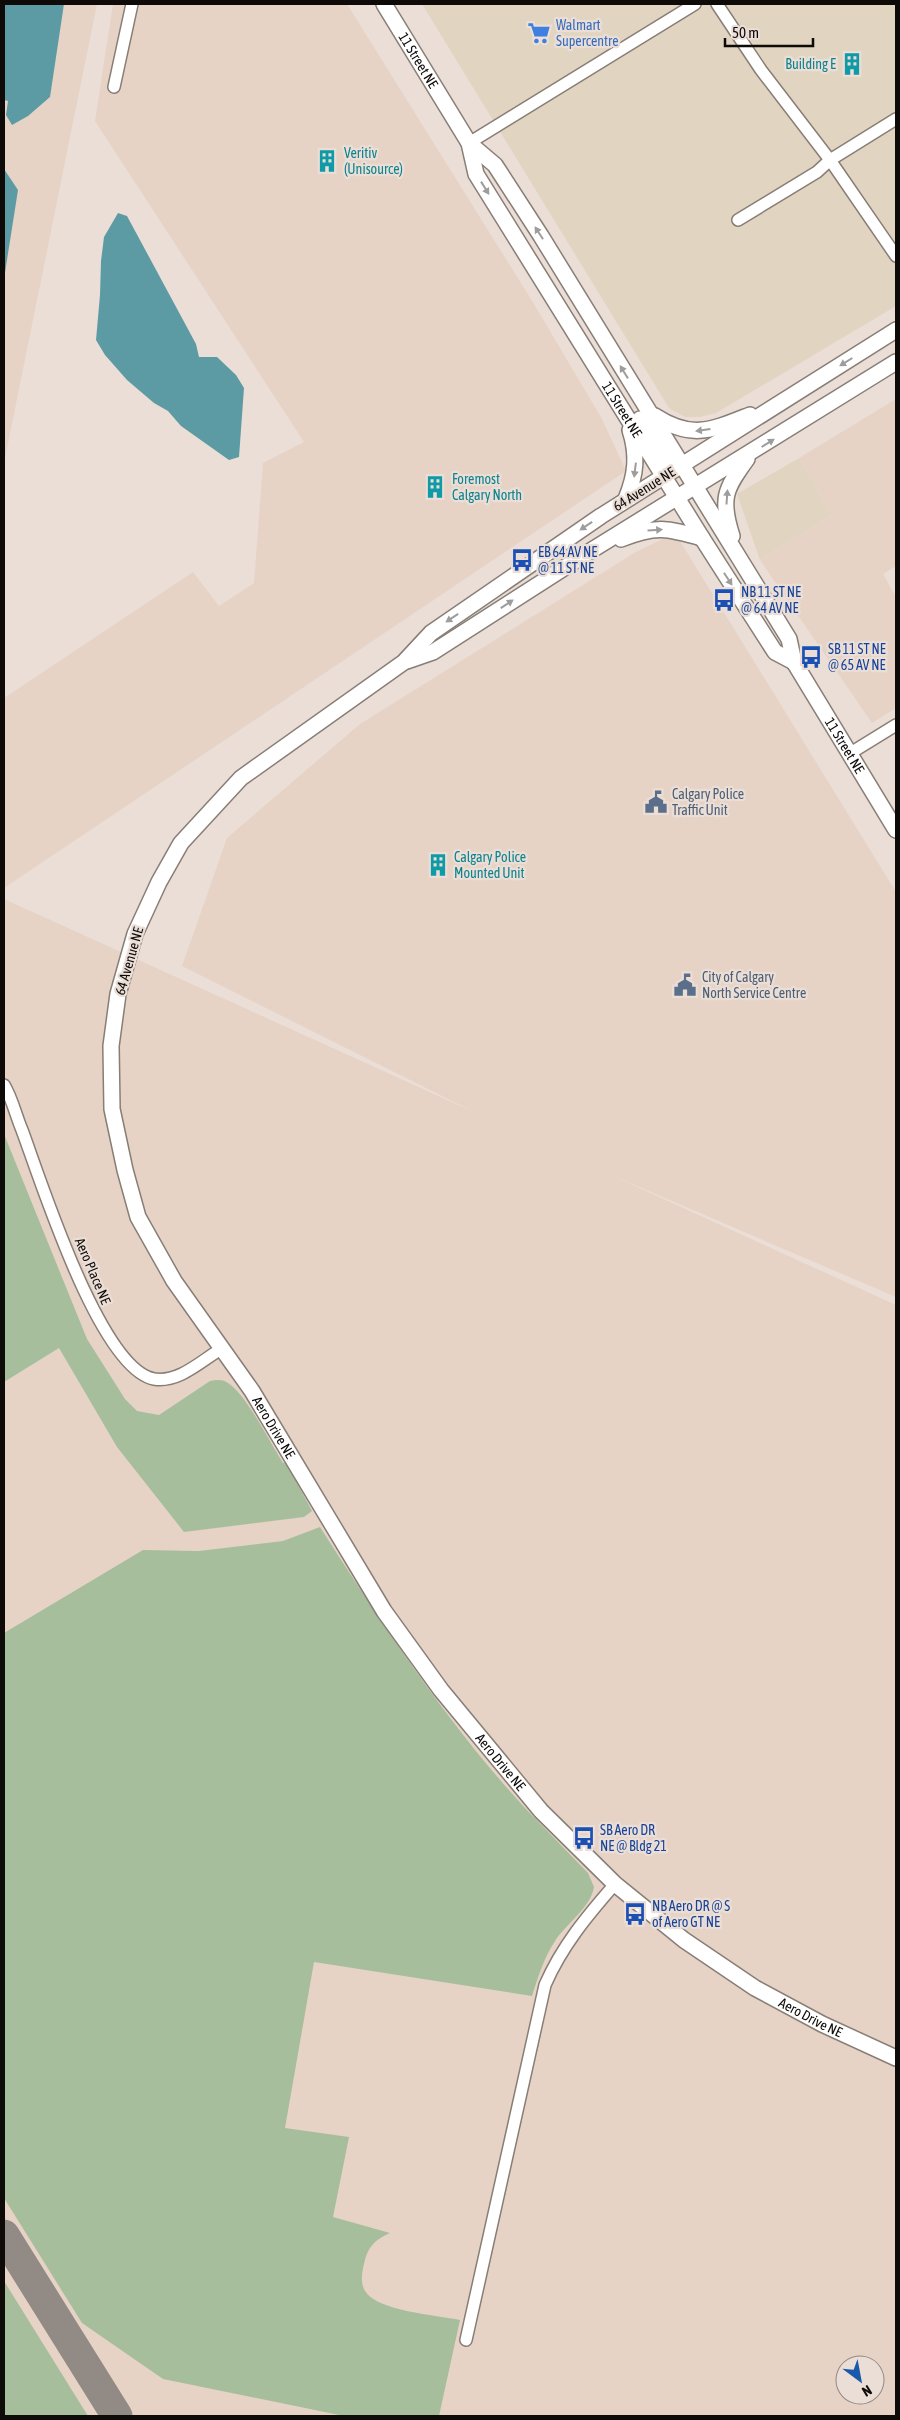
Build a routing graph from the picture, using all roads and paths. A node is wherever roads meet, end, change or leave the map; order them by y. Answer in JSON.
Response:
{"nodes":[{"id":1,"x":132,"y":4,"type":"edge"},
{"id":2,"x":384,"y":4,"type":"edge"},
{"id":3,"x":695,"y":4,"type":"edge"},
{"id":4,"x":717,"y":4,"type":"edge"},
{"id":5,"x":114,"y":87,"type":"dead end"},
{"id":6,"x":896,"y":119,"type":"edge"},
{"id":7,"x":469,"y":143,"type":"junction"},
{"id":8,"x":830,"y":160,"type":"junction"},
{"id":9,"x":738,"y":220,"type":"dead end"},
{"id":10,"x":896,"y":256,"type":"edge"},
{"id":11,"x":558,"y":306,"type":"junction"},
{"id":12,"x":896,"y":323,"type":"edge"},
{"id":13,"x":892,"y":333,"type":"edge"},
{"id":14,"x":896,"y":362,"type":"edge"},
{"id":15,"x":782,"y":402,"type":"junction"},
{"id":16,"x":622,"y":408,"type":"junction"},
{"id":17,"x":650,"y":413,"type":"junction"},
{"id":18,"x":751,"y":454,"type":"junction"},
{"id":19,"x":673,"y":470,"type":"junction"},
{"id":20,"x":696,"y":485,"type":"junction"},
{"id":21,"x":677,"y":497,"type":"junction"},
{"id":22,"x":626,"y":499,"type":"junction"},
{"id":23,"x":702,"y":538,"type":"junction"},
{"id":24,"x":592,"y":550,"type":"junction"},
{"id":25,"x":740,"y":561,"type":"junction"},
{"id":26,"x":404,"y":662,"type":"junction"},
{"id":27,"x":794,"y":662,"type":"junction"},
{"id":28,"x":896,"y":725,"type":"edge"},
{"id":29,"x":850,"y":754,"type":"junction"},
{"id":30,"x":896,"y":830,"type":"edge"},
{"id":31,"x":4,"y":1085,"type":"edge"},
{"id":32,"x":222,"y":1349,"type":"junction"},
{"id":33,"x":615,"y":1884,"type":"junction"},
{"id":34,"x":896,"y":2058,"type":"edge"},
{"id":35,"x":466,"y":2340,"type":"dead end"}],
"edges":[{"from":1,"to":5,"type":"street"},
{"from":2,"to":7,"type":"street","name":"11 Street NE"},
{"from":3,"to":7,"type":"street"},
{"from":4,"to":8,"type":"street"},
{"from":6,"to":8,"type":"street"},
{"from":7,"to":11,"type":"street","name":"11 Street NE","one_way":true},
{"from":17,"to":7,"type":"street","name":"11 Street NE","one_way":true},
{"from":8,"to":9,"type":"street"},
{"from":8,"to":10,"type":"street"},
{"from":11,"to":16,"type":"street","name":"11 Street NE"},
{"from":11,"to":19,"type":"street"},
{"from":12,"to":13,"type":"street"},
{"from":13,"to":15,"type":"street","name":"64 Avenue NE","one_way":true},
{"from":18,"to":14,"type":"street","name":"64 Avenue NE","one_way":true},
{"from":15,"to":17,"type":"street","one_way":true},
{"from":15,"to":19,"type":"street","name":"64 Avenue NE"},
{"from":16,"to":19,"type":"street","name":"11 Street NE"},
{"from":16,"to":22,"type":"street","one_way":true},
{"from":17,"to":19,"type":"street","name":"11 Street NE"},
{"from":18,"to":20,"type":"street","name":"64 Avenue NE"},
{"from":25,"to":18,"type":"street","one_way":true},
{"from":19,"to":20,"type":"street"},
{"from":19,"to":21,"type":"street","name":"11 Street NE"},
{"from":19,"to":22,"type":"street","name":"64 Avenue NE"},
{"from":20,"to":21,"type":"street","name":"64 Avenue NE"},
{"from":20,"to":25,"type":"street","name":"11 Street NE"},
{"from":21,"to":23,"type":"street","name":"11 Street NE"},
{"from":21,"to":24,"type":"street","name":"64 Avenue NE"},
{"from":22,"to":26,"type":"street","name":"64 Avenue NE","one_way":true},
{"from":24,"to":23,"type":"street","one_way":true},
{"from":23,"to":27,"type":"street","name":"11 Street NE","one_way":true},
{"from":26,"to":24,"type":"street","name":"64 Avenue NE","one_way":true},
{"from":25,"to":27,"type":"street","name":"11 Street NE"},
{"from":26,"to":32,"type":"street","name":"64 Avenue NE"},
{"from":27,"to":29,"type":"street","name":"11 Street NE"},
{"from":28,"to":29,"type":"street"},
{"from":29,"to":30,"type":"street","name":"11 Street NE"},
{"from":31,"to":32,"type":"street","name":"Aero Place NE"},
{"from":32,"to":33,"type":"street","name":"Aero Drive NE"},
{"from":33,"to":34,"type":"street","name":"Aero Drive NE"},
{"from":33,"to":35,"type":"street"}]}
